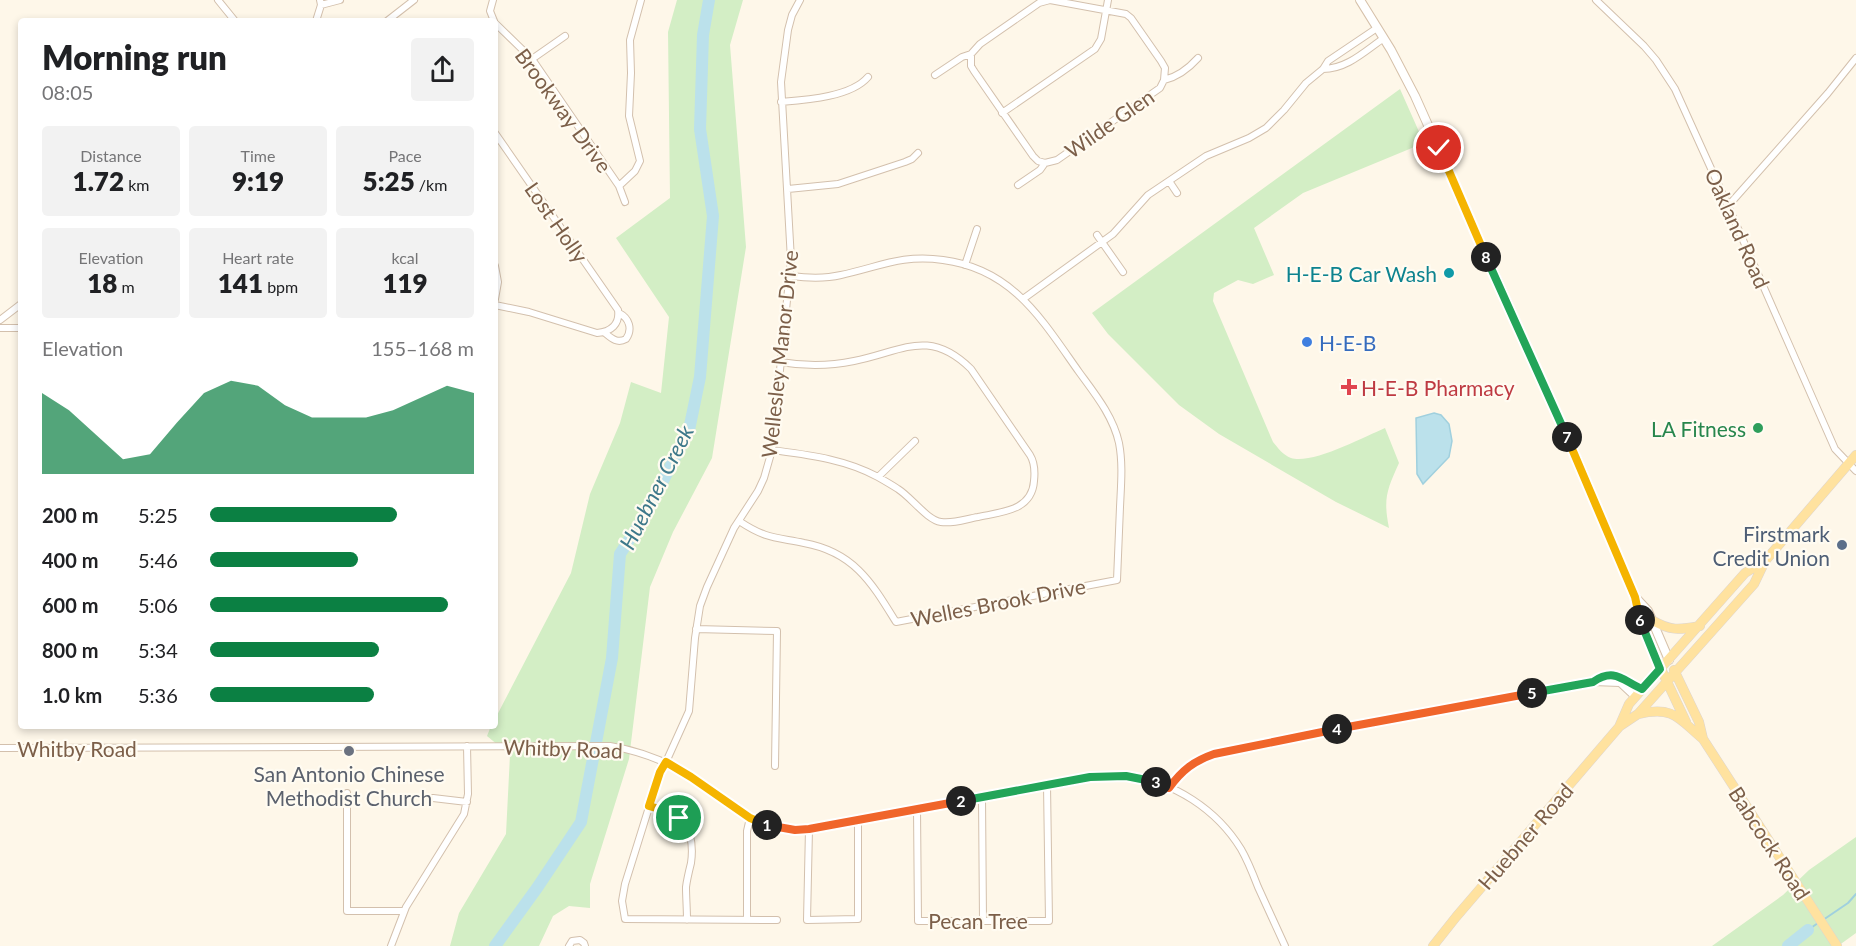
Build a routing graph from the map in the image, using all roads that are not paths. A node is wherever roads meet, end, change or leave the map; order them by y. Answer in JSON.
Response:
{"nodes":[{"id":1,"x":218,"y":0,"type":"edge"},
{"id":2,"x":340,"y":0,"type":"edge"},
{"id":3,"x":414,"y":0,"type":"edge"},
{"id":4,"x":493,"y":0,"type":"edge"},
{"id":5,"x":641,"y":0,"type":"edge"},
{"id":6,"x":800,"y":0,"type":"edge"},
{"id":7,"x":1108,"y":0,"type":"edge"},
{"id":8,"x":1360,"y":0,"type":"edge"},
{"id":9,"x":1596,"y":0,"type":"edge"},
{"id":10,"x":1069,"y":2,"type":"edge"},
{"id":11,"x":321,"y":3,"type":"edge"},
{"id":12,"x":1107,"y":10,"type":"junction"},
{"id":13,"x":233,"y":18,"type":"edge"},
{"id":14,"x":318,"y":18,"type":"edge"},
{"id":15,"x":391,"y":18,"type":"edge"},
{"id":16,"x":493,"y":18,"type":"edge"},
{"id":17,"x":498,"y":26,"type":"edge"},
{"id":18,"x":1377,"y":28,"type":"junction"},
{"id":19,"x":565,"y":36,"type":"dead end"},
{"id":20,"x":1384,"y":38,"type":"junction"},
{"id":21,"x":971,"y":54,"type":"junction"},
{"id":22,"x":1198,"y":58,"type":"dead end"},
{"id":23,"x":1856,"y":58,"type":"edge"},
{"id":24,"x":532,"y":59,"type":"junction"},
{"id":25,"x":1323,"y":69,"type":"junction"},
{"id":26,"x":935,"y":75,"type":"dead end"},
{"id":27,"x":868,"y":77,"type":"dead end"},
{"id":28,"x":1164,"y":80,"type":"junction"},
{"id":29,"x":781,"y":102,"type":"junction"},
{"id":30,"x":1002,"y":113,"type":"junction"},
{"id":31,"x":498,"y":137,"type":"edge"},
{"id":32,"x":918,"y":153,"type":"dead end"},
{"id":33,"x":1045,"y":163,"type":"junction"},
{"id":34,"x":1169,"y":181,"type":"junction"},
{"id":35,"x":1018,"y":185,"type":"dead end"},
{"id":36,"x":619,"y":186,"type":"junction"},
{"id":37,"x":788,"y":189,"type":"junction"},
{"id":38,"x":1177,"y":193,"type":"dead end"},
{"id":39,"x":626,"y":202,"type":"dead end"},
{"id":40,"x":1728,"y":206,"type":"junction"},
{"id":41,"x":976,"y":229,"type":"dead end"},
{"id":42,"x":1097,"y":235,"type":"dead end"},
{"id":43,"x":1102,"y":242,"type":"junction"},
{"id":44,"x":965,"y":265,"type":"junction"},
{"id":45,"x":1124,"y":272,"type":"dead end"},
{"id":46,"x":791,"y":276,"type":"junction"},
{"id":47,"x":1023,"y":299,"type":"junction"},
{"id":48,"x":498,"y":305,"type":"edge"},
{"id":49,"x":18,"y":306,"type":"edge"},
{"id":50,"x":619,"y":313,"type":"junction"},
{"id":51,"x":0,"y":320,"type":"edge"},
{"id":52,"x":0,"y":328,"type":"edge"},
{"id":53,"x":18,"y":328,"type":"edge"},
{"id":54,"x":605,"y":333,"type":"junction"},
{"id":55,"x":780,"y":363,"type":"junction"},
{"id":56,"x":915,"y":441,"type":"dead end"},
{"id":57,"x":772,"y":450,"type":"junction"},
{"id":58,"x":1856,"y":455,"type":"edge"},
{"id":59,"x":1852,"y":467,"type":"edge"},
{"id":60,"x":878,"y":477,"type":"junction"},
{"id":61,"x":739,"y":521,"type":"junction"},
{"id":62,"x":1765,"y":561,"type":"junction"},
{"id":63,"x":1635,"y":597,"type":"junction"},
{"id":64,"x":1652,"y":620,"type":"junction"},
{"id":65,"x":1700,"y":626,"type":"junction"},
{"id":66,"x":696,"y":629,"type":"junction"},
{"id":67,"x":1669,"y":660,"type":"junction"},
{"id":68,"x":1660,"y":669,"type":"junction"},
{"id":69,"x":1675,"y":673,"type":"junction"},
{"id":70,"x":1593,"y":682,"type":"junction"},
{"id":71,"x":1667,"y":683,"type":"junction"},
{"id":72,"x":1642,"y":689,"type":"junction"},
{"id":73,"x":1635,"y":697,"type":"junction"},
{"id":74,"x":1638,"y":714,"type":"junction"},
{"id":75,"x":1619,"y":727,"type":"junction"},
{"id":76,"x":1688,"y":727,"type":"junction"},
{"id":77,"x":1703,"y":739,"type":"junction"},
{"id":78,"x":467,"y":746,"type":"junction"},
{"id":79,"x":0,"y":748,"type":"edge"},
{"id":80,"x":666,"y":762,"type":"junction"},
{"id":81,"x":775,"y":766,"type":"dead end"},
{"id":82,"x":1047,"y":785,"type":"junction"},
{"id":83,"x":1169,"y":788,"type":"junction"},
{"id":84,"x":346,"y":794,"type":"dead end"},
{"id":85,"x":982,"y":797,"type":"junction"},
{"id":86,"x":433,"y":798,"type":"dead end"},
{"id":87,"x":467,"y":802,"type":"junction"},
{"id":88,"x":649,"y":806,"type":"junction"},
{"id":89,"x":917,"y":809,"type":"junction"},
{"id":90,"x":750,"y":818,"type":"junction"},
{"id":91,"x":858,"y":820,"type":"junction"},
{"id":92,"x":809,"y":829,"type":"junction"},
{"id":93,"x":404,"y":911,"type":"junction"},
{"id":94,"x":687,"y":920,"type":"junction"},
{"id":95,"x":747,"y":920,"type":"junction"},
{"id":96,"x":777,"y":920,"type":"dead end"},
{"id":97,"x":983,"y":921,"type":"junction"},
{"id":98,"x":391,"y":946,"type":"edge"},
{"id":99,"x":569,"y":946,"type":"edge"},
{"id":100,"x":585,"y":946,"type":"edge"},
{"id":101,"x":1286,"y":946,"type":"edge"},
{"id":102,"x":1433,"y":946,"type":"edge"},
{"id":103,"x":1837,"y":946,"type":"edge"}],
"edges":[{"from":1,"to":13,"type":"street"},
{"from":2,"to":11,"type":"street"},
{"from":3,"to":15,"type":"street"},
{"from":4,"to":16,"type":"street","name":"Brookway Drive"},
{"from":5,"to":36,"type":"street"},
{"from":6,"to":29,"type":"street","name":"Wellesley Manor Drive"},
{"from":7,"to":12,"type":"street"},
{"from":8,"to":18,"type":"main road","name":"Babcock Road"},
{"from":9,"to":40,"type":"street","name":"Oakland Road"},
{"from":10,"to":12,"type":"street"},
{"from":10,"to":21,"type":"street"},
{"from":11,"to":14,"type":"street"},
{"from":12,"to":28,"type":"street"},
{"from":12,"to":30,"type":"street"},
{"from":17,"to":24,"type":"street","name":"Brookway Drive"},
{"from":18,"to":20,"type":"main road","name":"Babcock Road"},
{"from":18,"to":25,"type":"street"},
{"from":19,"to":24,"type":"street"},
{"from":20,"to":25,"type":"street"},
{"from":20,"to":63,"type":"main road","name":"Babcock Road"},
{"from":21,"to":26,"type":"street"},
{"from":21,"to":30,"type":"street"},
{"from":22,"to":28,"type":"street","name":"Wilde Glen"},
{"from":23,"to":40,"type":"street"},
{"from":24,"to":36,"type":"street","name":"Brookway Drive"},
{"from":25,"to":34,"type":"street"},
{"from":27,"to":29,"type":"street"},
{"from":28,"to":33,"type":"street","name":"Wilde Glen"},
{"from":29,"to":37,"type":"street","name":"Wellesley Manor Drive"},
{"from":30,"to":33,"type":"street"},
{"from":31,"to":50,"type":"street","name":"Lost Holly"},
{"from":32,"to":37,"type":"street"},
{"from":33,"to":35,"type":"street","name":"Wilde Glen"},
{"from":34,"to":38,"type":"street"},
{"from":34,"to":43,"type":"street"},
{"from":36,"to":39,"type":"street","name":"Brookway Drive"},
{"from":37,"to":46,"type":"street","name":"Wellesley Manor Drive"},
{"from":40,"to":59,"type":"street","name":"Oakland Road"},
{"from":41,"to":44,"type":"street"},
{"from":42,"to":43,"type":"street"},
{"from":43,"to":45,"type":"street"},
{"from":43,"to":47,"type":"street"},
{"from":44,"to":46,"type":"street"},
{"from":44,"to":47,"type":"street"},
{"from":46,"to":55,"type":"street","name":"Wellesley Manor Drive"},
{"from":47,"to":61,"type":"street","name":"Welles Brook Drive"},
{"from":48,"to":54,"type":"street"},
{"from":49,"to":51,"type":"street"},
{"from":50,"to":54,"type":"street"},
{"from":50,"to":54,"type":"street","name":"Lost Holly"},
{"from":52,"to":53,"type":"street"},
{"from":55,"to":57,"type":"street","name":"Wellesley Manor Drive"},
{"from":55,"to":60,"type":"street"},
{"from":56,"to":60,"type":"street"},
{"from":57,"to":60,"type":"street"},
{"from":57,"to":61,"type":"street","name":"Wellesley Manor Drive"},
{"from":58,"to":59,"type":"main road","name":"Huebner Road"},
{"from":59,"to":62,"type":"main road","name":"Huebner Road"},
{"from":61,"to":66,"type":"street","name":"Wellesley Manor Drive"},
{"from":62,"to":65,"type":"main road","name":"Huebner Road"},
{"from":62,"to":69,"type":"main road","name":"Huebner Road"},
{"from":63,"to":64,"type":"main road","name":"Babcock Road"},
{"from":63,"to":68,"type":"main road","name":"Babcock Road"},
{"from":64,"to":65,"type":"main road"},
{"from":64,"to":67,"type":"main road","name":"Babcock Road"},
{"from":65,"to":67,"type":"main road","name":"Huebner Road"},
{"from":66,"to":80,"type":"street","name":"Wellesley Manor Drive"},
{"from":66,"to":81,"type":"street"},
{"from":67,"to":68,"type":"main road","name":"Huebner Road"},
{"from":67,"to":69,"type":"main road","name":"Babcock Road"},
{"from":68,"to":71,"type":"main road","name":"Babcock Road"},
{"from":68,"to":72,"type":"main road","name":"Huebner Road"},
{"from":69,"to":71,"type":"main road","name":"Huebner Road"},
{"from":69,"to":77,"type":"main road","name":"Babcock Road"},
{"from":70,"to":72,"type":"street"},
{"from":70,"to":73,"type":"street"},
{"from":70,"to":83,"type":"street"},
{"from":71,"to":74,"type":"main road","name":"Huebner Road"},
{"from":71,"to":76,"type":"main road","name":"Babcock Road"},
{"from":72,"to":73,"type":"main road","name":"Huebner Road"},
{"from":73,"to":75,"type":"main road","name":"Huebner Road"},
{"from":74,"to":75,"type":"main road","name":"Huebner Road"},
{"from":74,"to":76,"type":"main road"},
{"from":75,"to":102,"type":"main road","name":"Huebner Road"},
{"from":76,"to":77,"type":"main road","name":"Babcock Road"},
{"from":77,"to":103,"type":"main road","name":"Babcock Road"},
{"from":78,"to":79,"type":"street","name":"Whitby Road"},
{"from":78,"to":80,"type":"street","name":"Whitby Road"},
{"from":78,"to":87,"type":"street"},
{"from":80,"to":88,"type":"street","name":"Wellesley Manor Drive"},
{"from":80,"to":90,"type":"street","name":"Whitby Road"},
{"from":82,"to":83,"type":"street","name":"Whitby Road"},
{"from":82,"to":85,"type":"street","name":"Whitby Road"},
{"from":82,"to":97,"type":"street","name":"Pecan Tree"},
{"from":83,"to":101,"type":"street","name":"Whitby Road"},
{"from":84,"to":93,"type":"street"},
{"from":85,"to":89,"type":"street","name":"Whitby Road"},
{"from":85,"to":97,"type":"street"},
{"from":86,"to":87,"type":"street"},
{"from":87,"to":93,"type":"street"},
{"from":88,"to":94,"type":"street"},
{"from":88,"to":94,"type":"street","name":"Wellesley Manor Drive"},
{"from":89,"to":91,"type":"street","name":"Whitby Road"},
{"from":89,"to":97,"type":"street","name":"Pecan Tree"},
{"from":90,"to":92,"type":"street","name":"Whitby Road"},
{"from":90,"to":95,"type":"street"},
{"from":91,"to":92,"type":"street","name":"Whitby Road"},
{"from":91,"to":92,"type":"street"},
{"from":93,"to":98,"type":"street"},
{"from":94,"to":95,"type":"street"},
{"from":95,"to":96,"type":"street"},
{"from":99,"to":100,"type":"street"}]}
